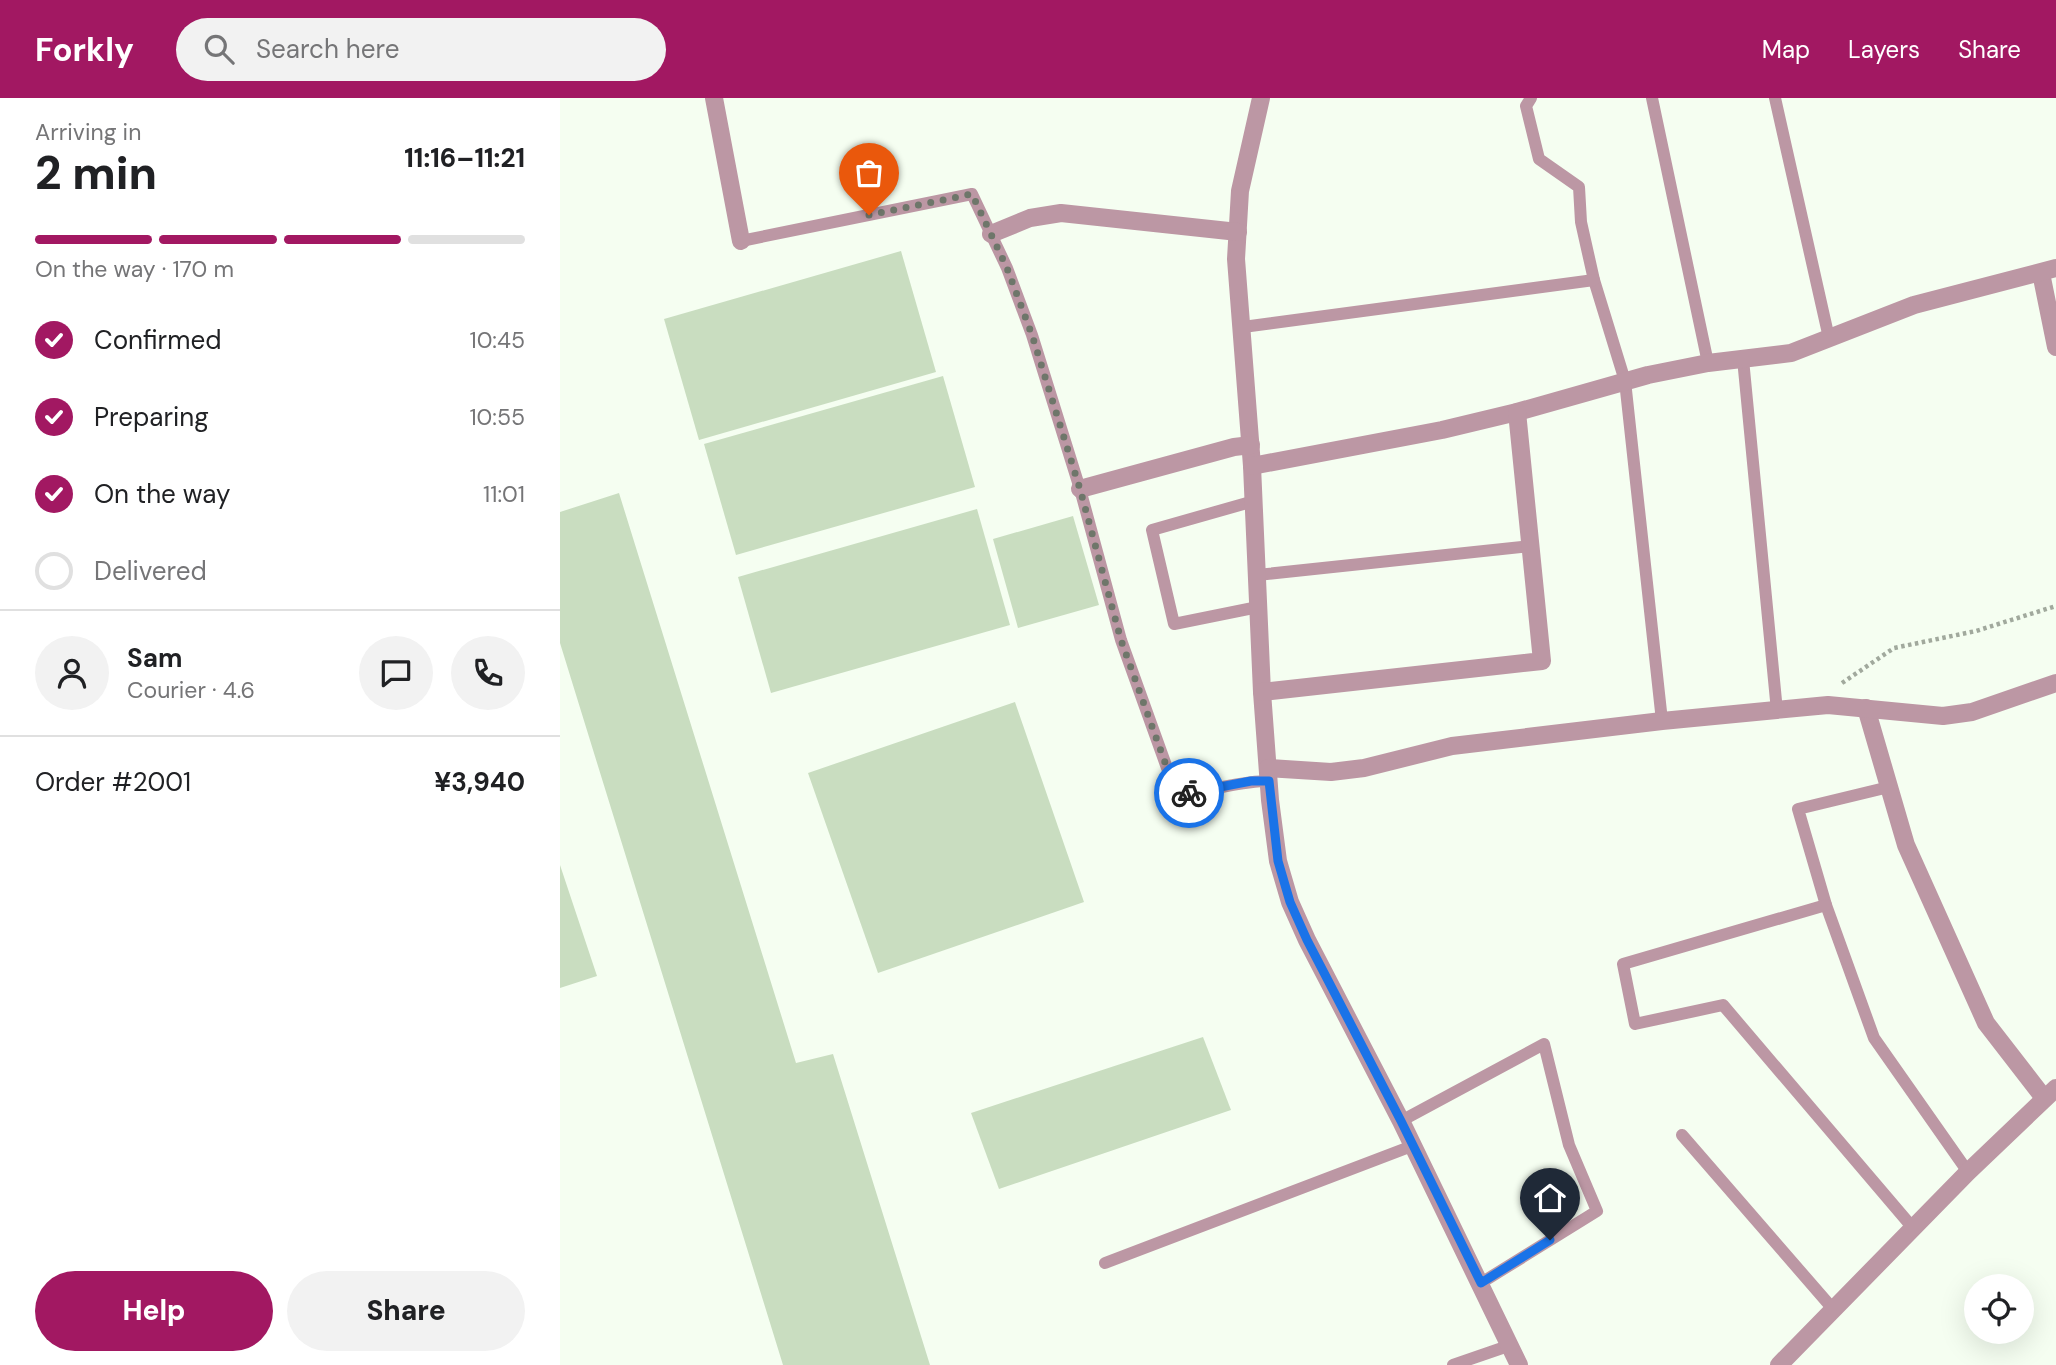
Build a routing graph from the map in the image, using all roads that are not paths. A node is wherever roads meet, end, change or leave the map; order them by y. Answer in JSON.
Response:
{"nodes":[{"id":1,"x":714,"y":98,"type":"edge"},
{"id":2,"x":1261,"y":98,"type":"edge"},
{"id":3,"x":1531,"y":98,"type":"edge"},
{"id":4,"x":1651,"y":98,"type":"edge"},
{"id":5,"x":1775,"y":98,"type":"edge"},
{"id":6,"x":1238,"y":232,"type":"junction"},
{"id":7,"x":991,"y":234,"type":"junction"},
{"id":8,"x":741,"y":241,"type":"joint"},
{"id":9,"x":2049,"y":271,"type":"edge"},
{"id":10,"x":1594,"y":280,"type":"junction"},
{"id":11,"x":1242,"y":327,"type":"junction"},
{"id":12,"x":1829,"y":338,"type":"junction"},
{"id":13,"x":2056,"y":347,"type":"edge"},
{"id":14,"x":1743,"y":359,"type":"junction"},
{"id":15,"x":1708,"y":363,"type":"junction"},
{"id":16,"x":1625,"y":381,"type":"junction"},
{"id":17,"x":1517,"y":412,"type":"junction"},
{"id":18,"x":1251,"y":445,"type":"junction"},
{"id":19,"x":1252,"y":466,"type":"junction"},
{"id":20,"x":1080,"y":489,"type":"junction"},
{"id":21,"x":1254,"y":501,"type":"junction"},
{"id":22,"x":1531,"y":545,"type":"junction"},
{"id":23,"x":1257,"y":575,"type":"junction"},
{"id":24,"x":1258,"y":607,"type":"junction"},
{"id":25,"x":2056,"y":683,"type":"edge"},
{"id":26,"x":1262,"y":692,"type":"junction"},
{"id":27,"x":1866,"y":708,"type":"junction"},
{"id":28,"x":1777,"y":711,"type":"junction"},
{"id":29,"x":1662,"y":721,"type":"junction"},
{"id":30,"x":1268,"y":775,"type":"junction"},
{"id":31,"x":1889,"y":787,"type":"junction"},
{"id":32,"x":1826,"y":905,"type":"junction"},
{"id":33,"x":2050,"y":1093,"type":"edge"},
{"id":34,"x":1401,"y":1121,"type":"junction"},
{"id":35,"x":1682,"y":1135,"type":"dead end"},
{"id":36,"x":1412,"y":1146,"type":"junction"},
{"id":37,"x":1968,"y":1172,"type":"junction"},
{"id":38,"x":1913,"y":1228,"type":"junction"},
{"id":39,"x":1105,"y":1263,"type":"dead end"},
{"id":40,"x":1481,"y":1283,"type":"junction"},
{"id":41,"x":1833,"y":1309,"type":"junction"},
{"id":42,"x":1511,"y":1345,"type":"junction"},
{"id":43,"x":1453,"y":1365,"type":"edge"},
{"id":44,"x":1519,"y":1365,"type":"edge"},
{"id":45,"x":1779,"y":1365,"type":"edge"}],
"edges":[{"from":1,"to":8,"type":"street"},
{"from":2,"to":6,"type":"street"},
{"from":3,"to":10,"type":"lane"},
{"from":4,"to":15,"type":"lane"},
{"from":5,"to":12,"type":"lane"},
{"from":6,"to":7,"type":"street"},
{"from":6,"to":11,"type":"street"},
{"from":7,"to":8,"type":"lane"},
{"from":7,"to":20,"type":"lane"},
{"from":9,"to":12,"type":"street"},
{"from":9,"to":13,"type":"street"},
{"from":10,"to":11,"type":"lane"},
{"from":10,"to":16,"type":"lane"},
{"from":11,"to":18,"type":"street"},
{"from":12,"to":14,"type":"street"},
{"from":14,"to":15,"type":"street"},
{"from":14,"to":28,"type":"lane"},
{"from":15,"to":16,"type":"street"},
{"from":16,"to":17,"type":"street"},
{"from":16,"to":29,"type":"lane"},
{"from":17,"to":19,"type":"street"},
{"from":17,"to":22,"type":"street"},
{"from":18,"to":19,"type":"street"},
{"from":18,"to":20,"type":"street"},
{"from":19,"to":21,"type":"street"},
{"from":20,"to":30,"type":"lane"},
{"from":21,"to":23,"type":"street"},
{"from":21,"to":24,"type":"lane"},
{"from":22,"to":23,"type":"lane"},
{"from":22,"to":26,"type":"street"},
{"from":23,"to":24,"type":"street"},
{"from":24,"to":26,"type":"street"},
{"from":25,"to":27,"type":"street"},
{"from":26,"to":30,"type":"street"},
{"from":27,"to":28,"type":"street"},
{"from":27,"to":31,"type":"street"},
{"from":28,"to":29,"type":"street"},
{"from":29,"to":30,"type":"street"},
{"from":30,"to":34,"type":"street"},
{"from":31,"to":32,"type":"lane"},
{"from":31,"to":33,"type":"street"},
{"from":32,"to":37,"type":"lane"},
{"from":32,"to":38,"type":"lane"},
{"from":33,"to":37,"type":"street"},
{"from":34,"to":36,"type":"street"},
{"from":34,"to":40,"type":"lane"},
{"from":35,"to":41,"type":"lane"},
{"from":36,"to":39,"type":"lane"},
{"from":36,"to":40,"type":"street"},
{"from":37,"to":38,"type":"street"},
{"from":38,"to":41,"type":"street"},
{"from":40,"to":42,"type":"street"},
{"from":41,"to":45,"type":"street"},
{"from":42,"to":43,"type":"lane"},
{"from":42,"to":44,"type":"street"}]}
